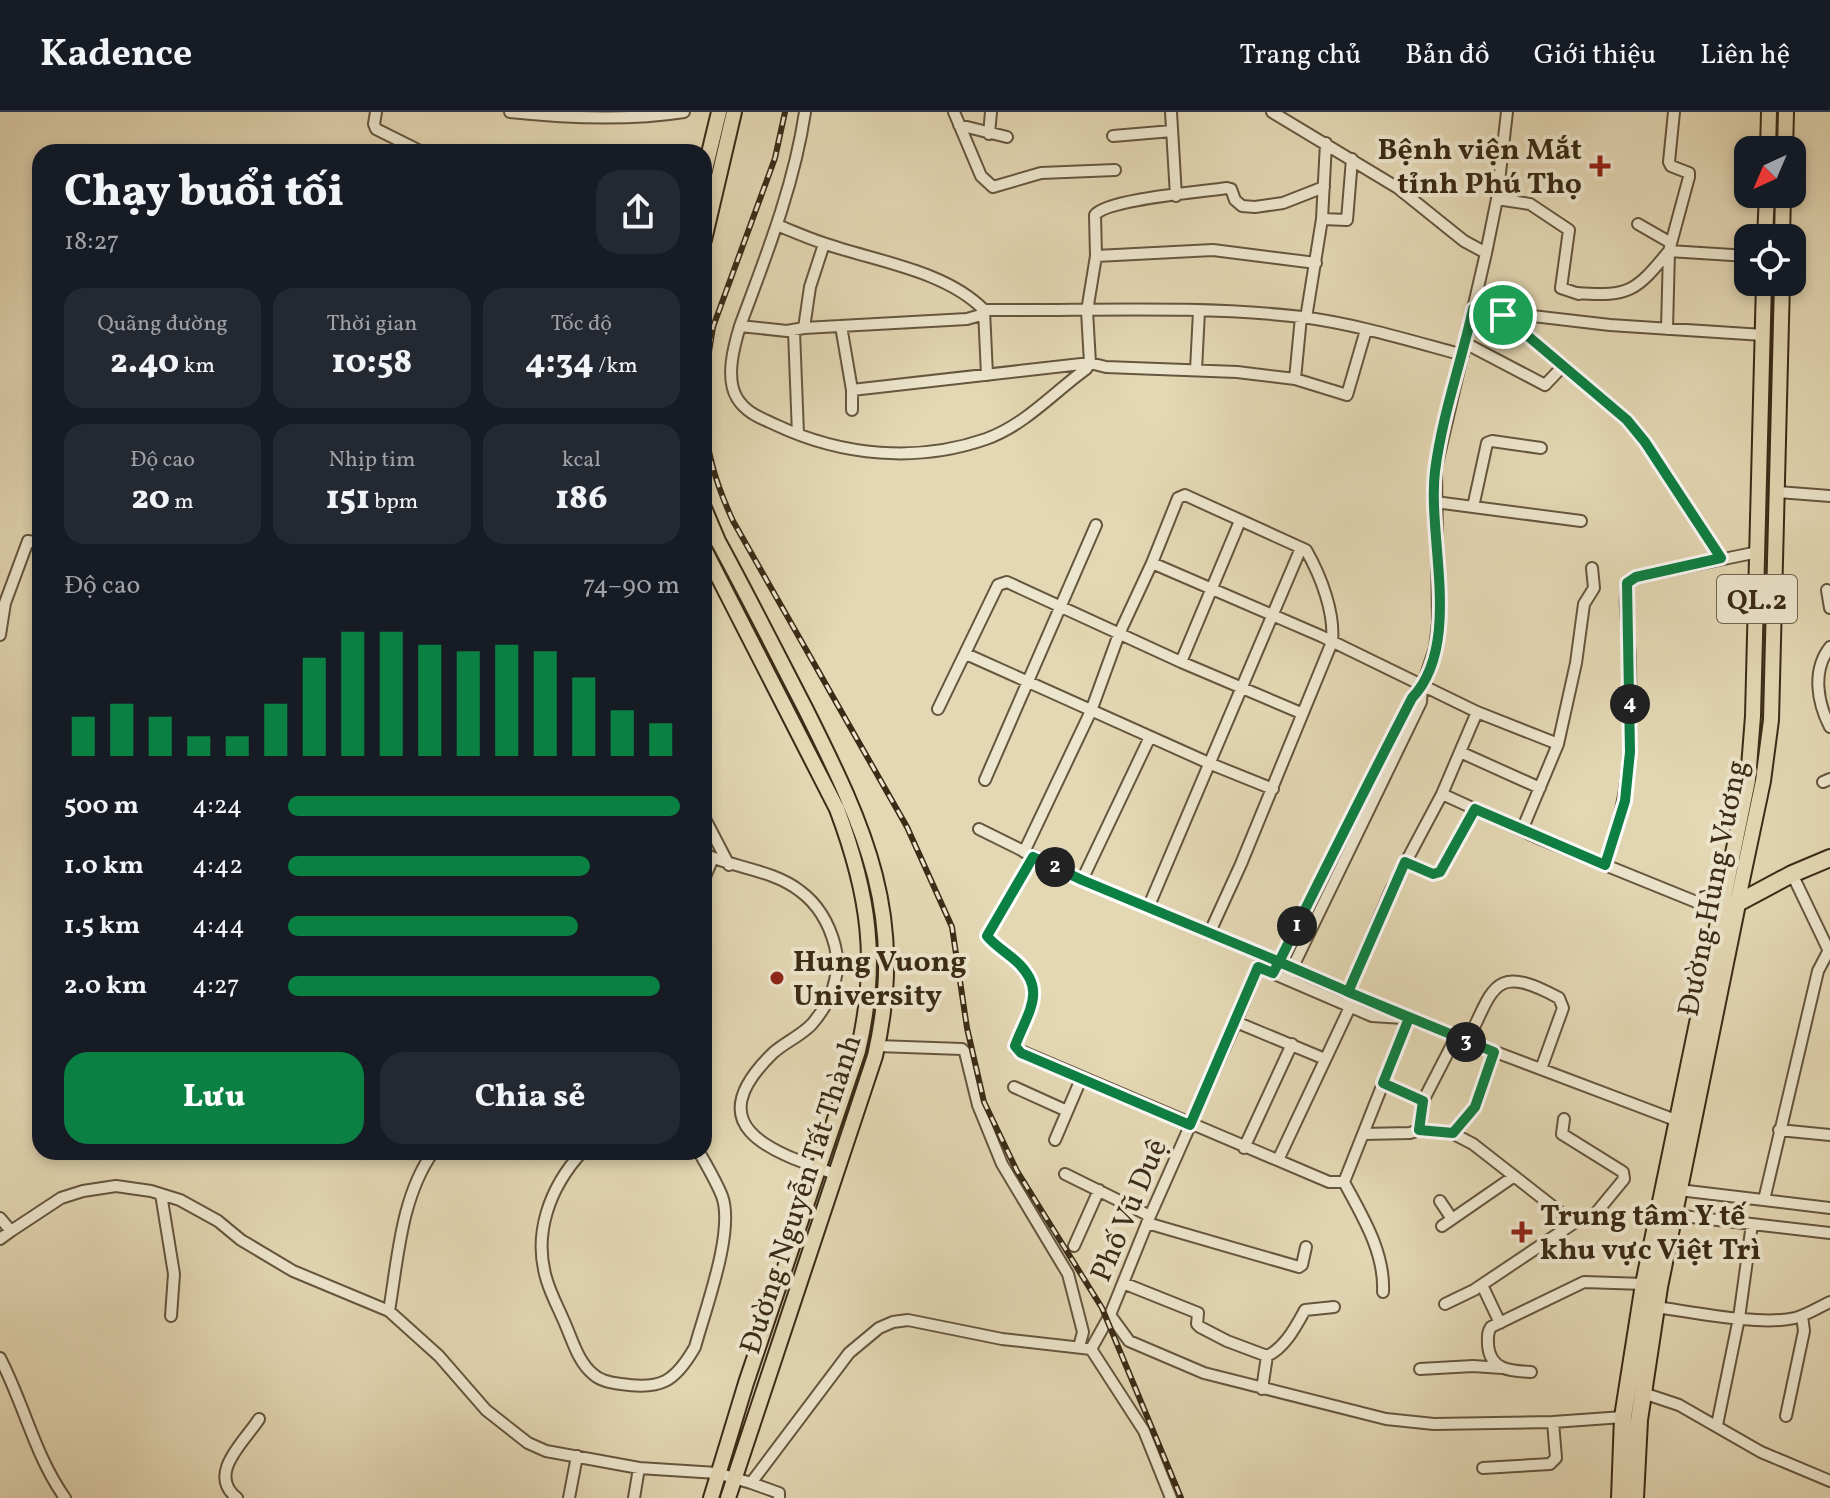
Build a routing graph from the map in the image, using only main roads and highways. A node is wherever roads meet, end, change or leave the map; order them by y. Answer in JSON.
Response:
{"nodes":[{"id":1,"x":719,"y":112,"type":"edge"},
{"id":2,"x":733,"y":112,"type":"edge"},
{"id":3,"x":1769,"y":112,"type":"edge"},
{"id":4,"x":1786,"y":112,"type":"edge"},
{"id":5,"x":1768,"y":136,"type":"edge"},
{"id":6,"x":1785,"y":136,"type":"edge"},
{"id":7,"x":711,"y":144,"type":"edge"},
{"id":8,"x":712,"y":205,"type":"edge"},
{"id":9,"x":1764,"y":296,"type":"edge"},
{"id":10,"x":1782,"y":296,"type":"edge"},
{"id":11,"x":1760,"y":476,"type":"junction"},
{"id":12,"x":1778,"y":484,"type":"junction"},
{"id":13,"x":712,"y":527,"type":"edge"},
{"id":14,"x":712,"y":564,"type":"edge"},
{"id":15,"x":866,"y":839,"type":"junction"},
{"id":16,"x":850,"y":842,"type":"junction"},
{"id":17,"x":1830,"y":858,"type":"edge"},
{"id":18,"x":1737,"y":904,"type":"junction"},
{"id":19,"x":1721,"y":912,"type":"junction"},
{"id":20,"x":711,"y":1498,"type":"edge"},
{"id":21,"x":728,"y":1498,"type":"edge"},
{"id":22,"x":1620,"y":1498,"type":"edge"},
{"id":23,"x":1635,"y":1498,"type":"edge"}],
"edges":[{"from":1,"to":7,"type":"main road"},
{"from":2,"to":8,"type":"main road"},
{"from":3,"to":5,"type":"main road"},
{"from":4,"to":6,"type":"main road"},
{"from":9,"to":11,"type":"main road","name":"Đường Hùng Vương","number":"QL.2"},
{"from":10,"to":12,"type":"main road","name":"Đường Hùng Vương","number":"QL.2"},
{"from":11,"to":12,"type":"main road"},
{"from":11,"to":19,"type":"main road","name":"Đường Hùng Vương","number":"QL.2"},
{"from":12,"to":18,"type":"main road","name":"Đường Hùng Vương","number":"QL.2"},
{"from":13,"to":15,"type":"main road","name":"Đường Nguyễn Tất Thành"},
{"from":14,"to":16,"type":"main road","name":"Đường Nguyễn Tất Thành"},
{"from":15,"to":16,"type":"main road"},
{"from":15,"to":21,"type":"main road","name":"Đường Nguyễn Tất Thành"},
{"from":16,"to":20,"type":"main road","name":"Đường Nguyễn Tất Thành"},
{"from":17,"to":18,"type":"highway"},
{"from":18,"to":19,"type":"highway"},
{"from":18,"to":23,"type":"highway","name":"Đường Hùng Vương","number":"QL.2"},
{"from":19,"to":22,"type":"highway","name":"Đường Hùng Vương","number":"QL.2"}]}
